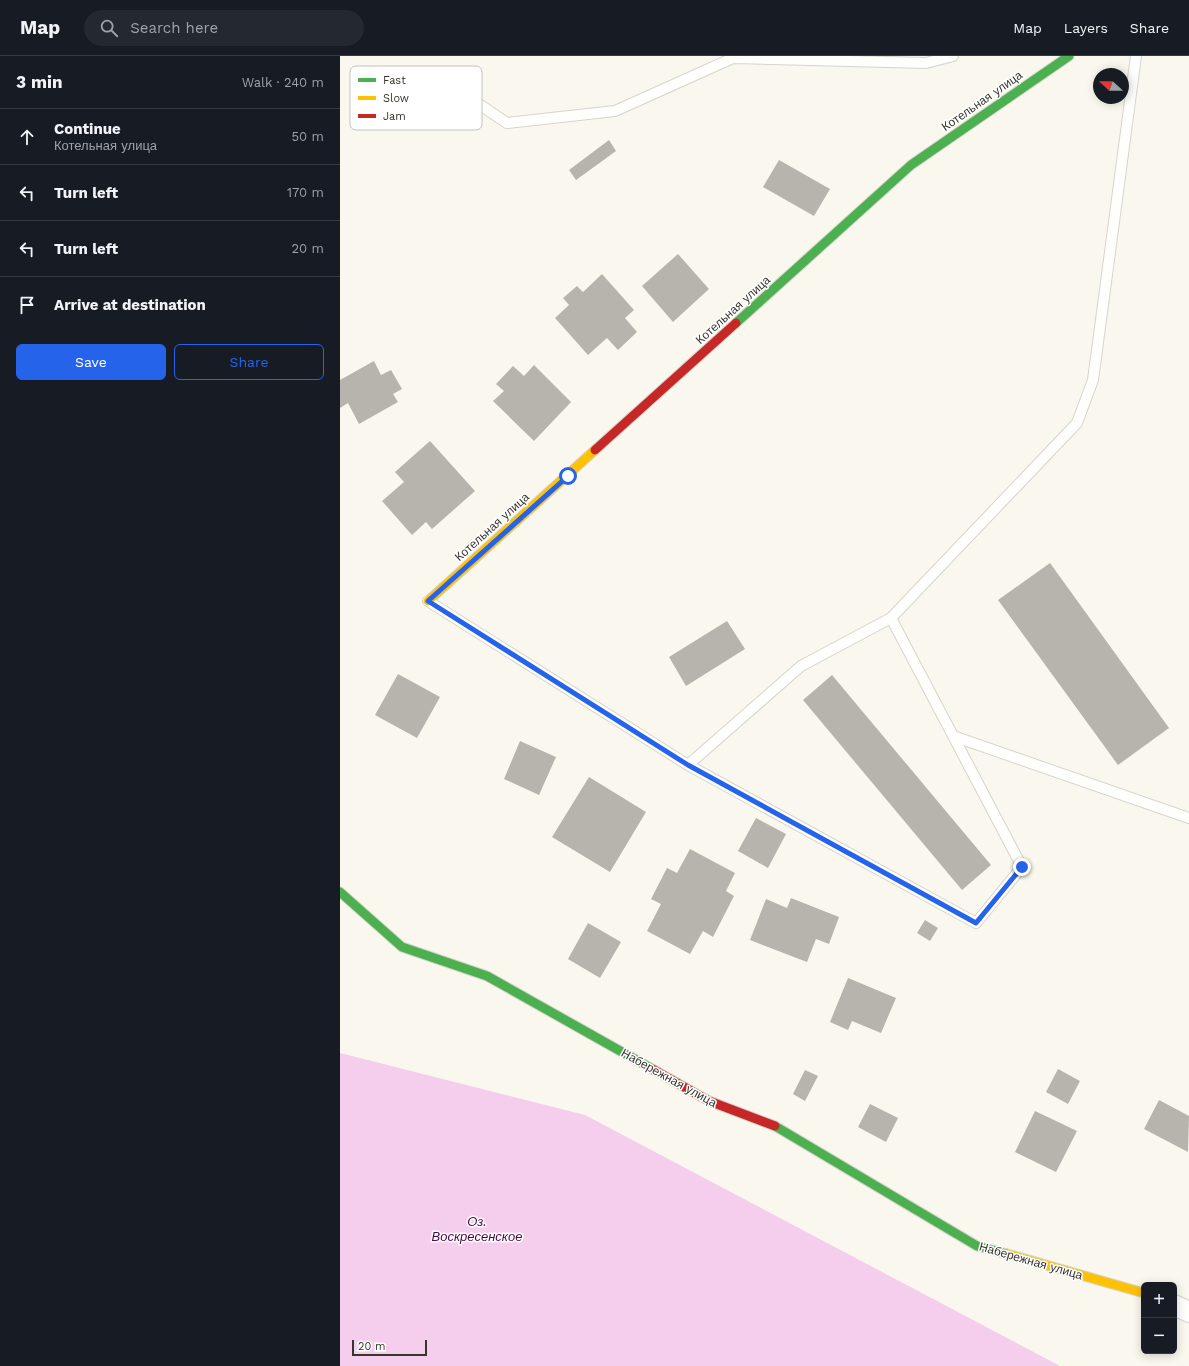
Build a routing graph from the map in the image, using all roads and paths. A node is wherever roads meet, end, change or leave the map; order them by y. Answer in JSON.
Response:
{"nodes":[{"id":1,"x":953,"y":56,"type":"edge"},
{"id":2,"x":1069,"y":56,"type":"edge"},
{"id":3,"x":1136,"y":56,"type":"edge"},
{"id":4,"x":482,"y":106,"type":"edge"},
{"id":5,"x":428,"y":601,"type":"joint"},
{"id":6,"x":891,"y":618,"type":"junction"},
{"id":7,"x":953,"y":736,"type":"junction"},
{"id":8,"x":688,"y":765,"type":"junction"},
{"id":9,"x":1189,"y":818,"type":"edge"},
{"id":10,"x":340,"y":892,"type":"edge"},
{"id":11,"x":1141,"y":1292,"type":"edge"},
{"id":12,"x":1177,"y":1306,"type":"edge"},
{"id":13,"x":1189,"y":1312,"type":"edge"}],
"edges":[{"from":1,"to":4,"type":"lane"},
{"from":2,"to":5,"type":"street","name":"Котельная улица"},
{"from":3,"to":6,"type":"lane"},
{"from":5,"to":8,"type":"lane"},
{"from":6,"to":7,"type":"lane"},
{"from":6,"to":8,"type":"lane"},
{"from":7,"to":8,"type":"lane"},
{"from":7,"to":9,"type":"lane"},
{"from":10,"to":11,"type":"street","name":"Набережная улица"},
{"from":12,"to":13,"type":"street"}]}
